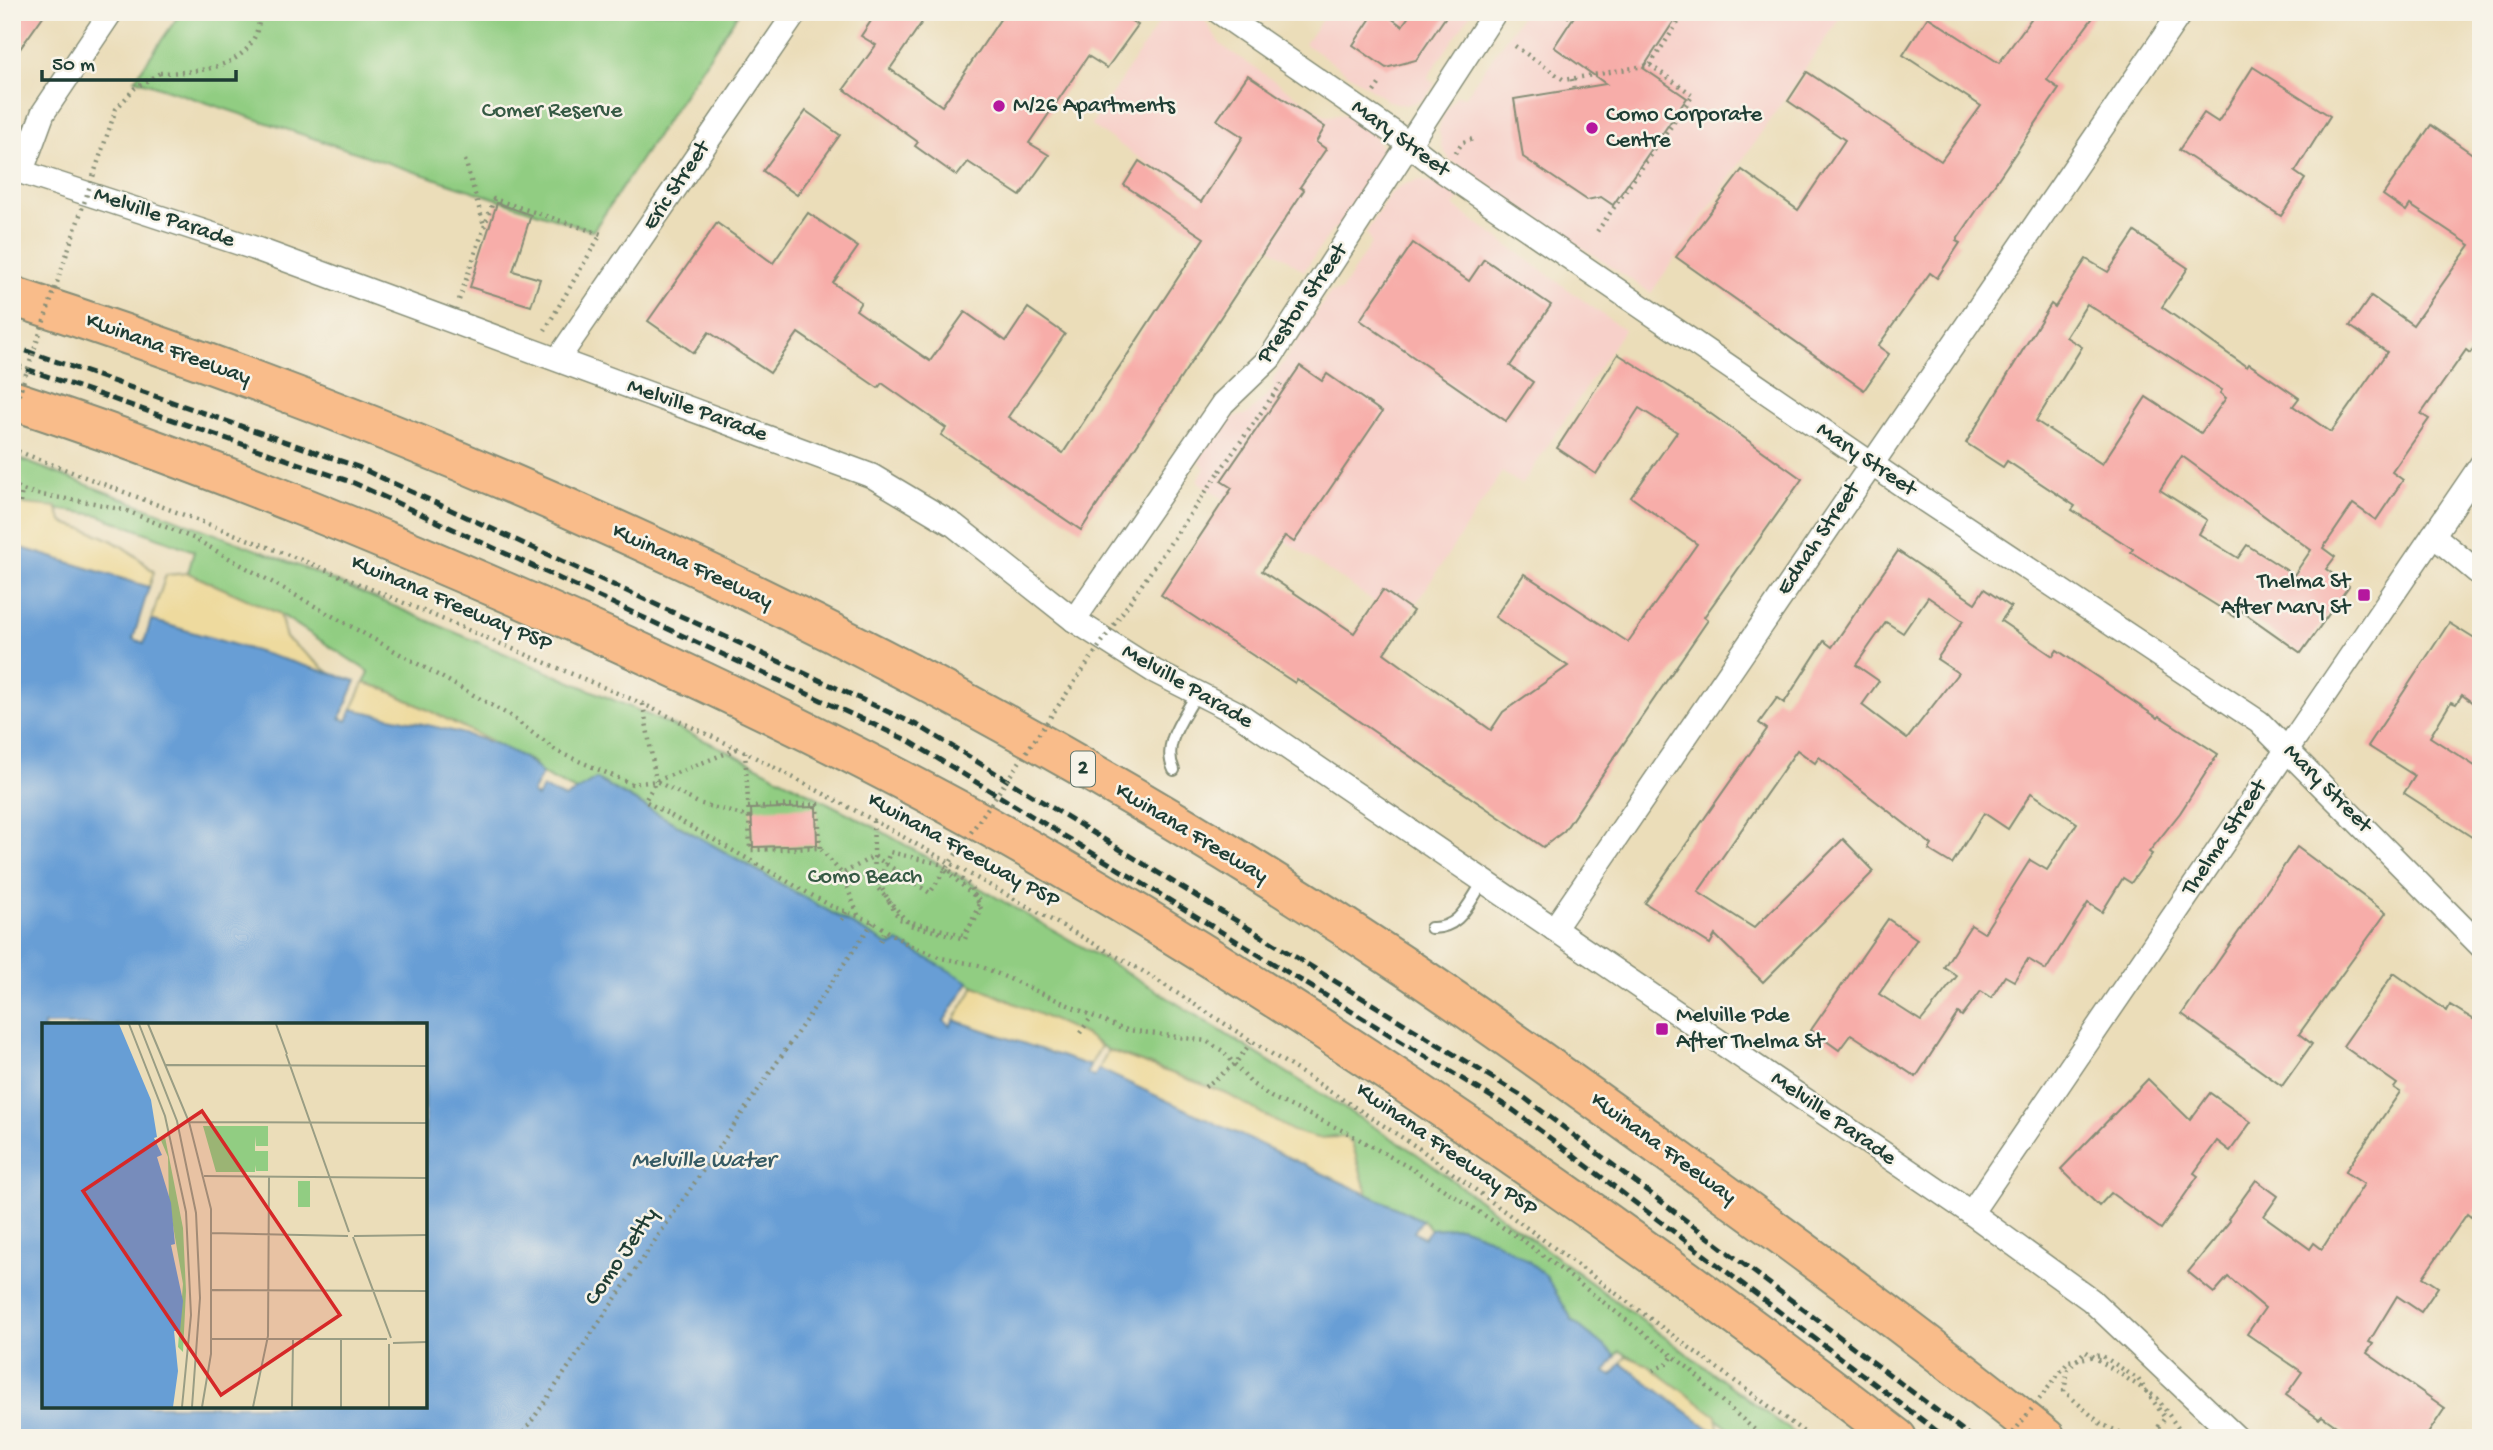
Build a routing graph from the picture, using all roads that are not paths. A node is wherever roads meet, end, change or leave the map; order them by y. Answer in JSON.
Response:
{"nodes":[{"id":1,"x":111,"y":12,"type":"edge"},
{"id":2,"x":796,"y":12,"type":"edge"},
{"id":3,"x":1219,"y":12,"type":"edge"},
{"id":4,"x":1495,"y":12,"type":"edge"},
{"id":5,"x":2181,"y":12,"type":"edge"},
{"id":6,"x":1407,"y":144,"type":"junction"},
{"id":7,"x":17,"y":170,"type":"edge"},
{"id":8,"x":12,"y":296,"type":"edge"},
{"id":9,"x":558,"y":359,"type":"junction"},
{"id":10,"x":12,"y":400,"type":"edge"},
{"id":11,"x":1870,"y":463,"type":"junction"},
{"id":12,"x":2481,"y":465,"type":"edge"},
{"id":13,"x":2432,"y":535,"type":"junction"},
{"id":14,"x":2481,"y":575,"type":"edge"},
{"id":15,"x":1074,"y":620,"type":"junction"},
{"id":16,"x":1197,"y":693,"type":"junction"},
{"id":17,"x":2287,"y":747,"type":"junction"},
{"id":18,"x":1174,"y":770,"type":"dead end"},
{"id":19,"x":1483,"y":883,"type":"junction"},
{"id":20,"x":1431,"y":928,"type":"dead end"},
{"id":21,"x":1555,"y":929,"type":"junction"},
{"id":22,"x":2481,"y":946,"type":"edge"},
{"id":23,"x":1971,"y":1213,"type":"junction"},
{"id":24,"x":1897,"y":1438,"type":"edge"},
{"id":25,"x":2046,"y":1438,"type":"edge"},
{"id":26,"x":2237,"y":1438,"type":"edge"}],
"edges":[{"from":1,"to":7,"type":"street"},
{"from":2,"to":9,"type":"street","name":"Eric Street"},
{"from":3,"to":6,"type":"street","name":"Mary Street"},
{"from":4,"to":6,"type":"street","name":"Preston Street"},
{"from":5,"to":11,"type":"street","name":"Ednah Street"},
{"from":6,"to":11,"type":"street","name":"Mary Street"},
{"from":6,"to":15,"type":"street","name":"Preston Street"},
{"from":7,"to":9,"type":"street","name":"Melville Parade"},
{"from":8,"to":25,"type":"highway","name":"Kwinana Freeway","number":"2"},
{"from":9,"to":15,"type":"street","name":"Melville Parade"},
{"from":10,"to":24,"type":"highway"},
{"from":11,"to":17,"type":"street","name":"Mary Street"},
{"from":11,"to":21,"type":"street","name":"Ednah Street"},
{"from":12,"to":13,"type":"street","name":"Thelma Street"},
{"from":13,"to":14,"type":"street"},
{"from":13,"to":17,"type":"street","name":"Thelma Street"},
{"from":15,"to":16,"type":"street","name":"Melville Parade"},
{"from":16,"to":18,"type":"lane"},
{"from":16,"to":19,"type":"street","name":"Melville Parade"},
{"from":17,"to":22,"type":"street","name":"Mary Street"},
{"from":17,"to":23,"type":"street","name":"Thelma Street"},
{"from":19,"to":20,"type":"lane"},
{"from":19,"to":21,"type":"street","name":"Melville Parade"},
{"from":21,"to":23,"type":"street","name":"Melville Parade"},
{"from":23,"to":26,"type":"street","name":"Melville Parade"}]}
